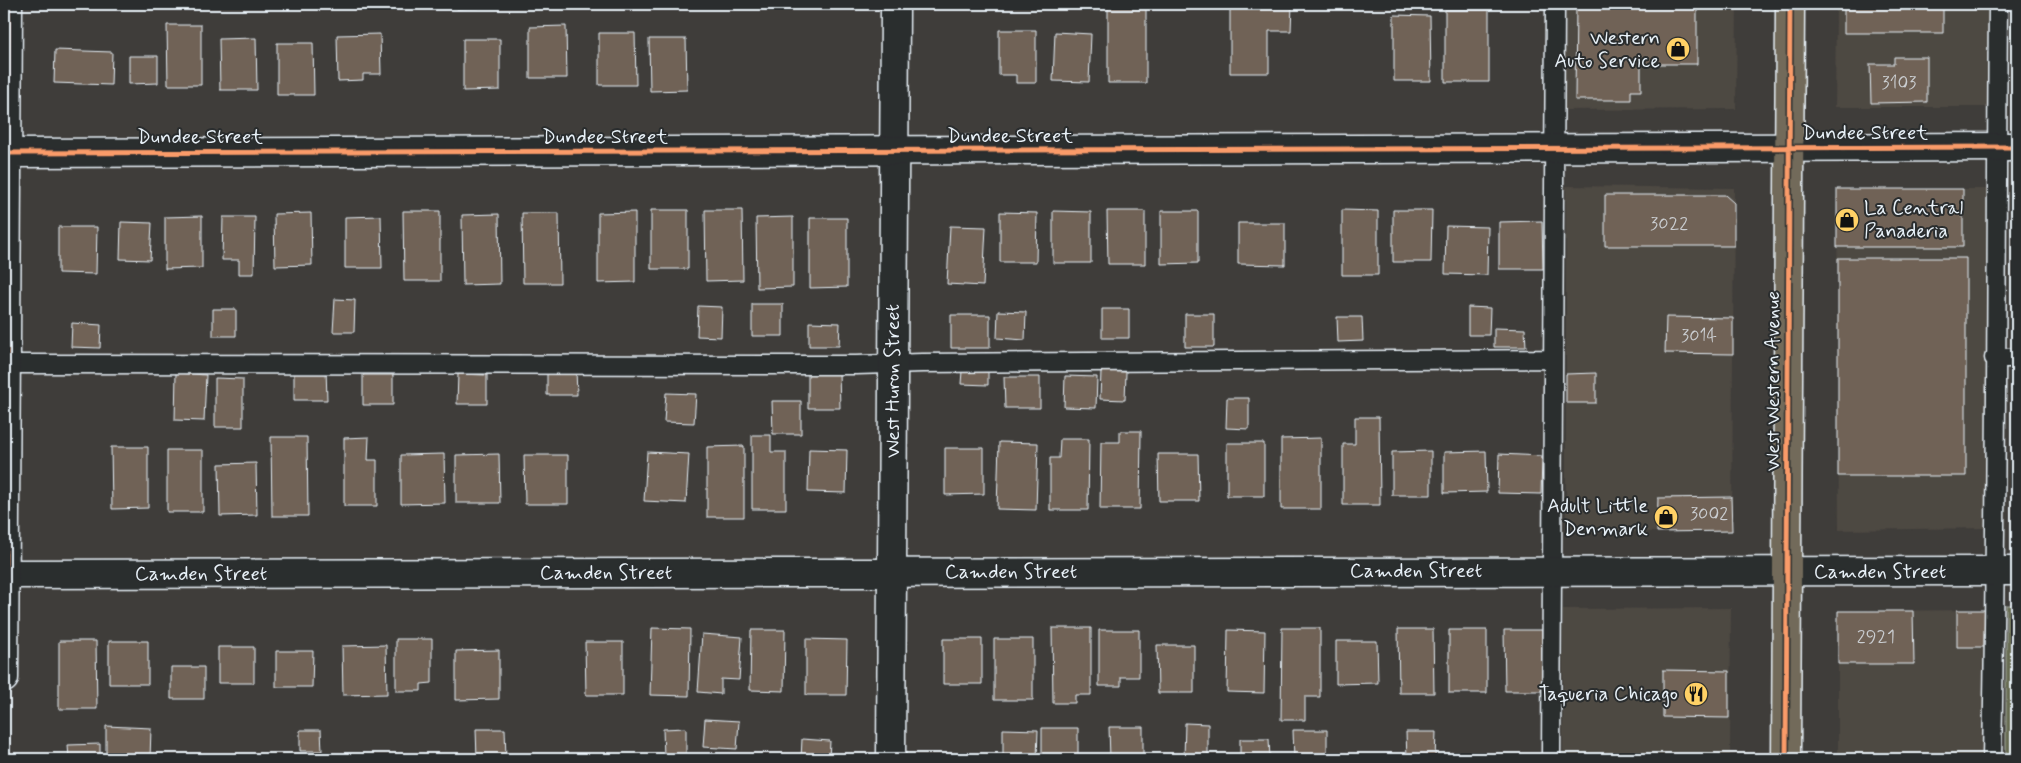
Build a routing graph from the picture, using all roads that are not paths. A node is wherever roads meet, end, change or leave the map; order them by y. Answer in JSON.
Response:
{"nodes":[{"id":1,"x":8,"y":4,"type":"edge"},
{"id":2,"x":895,"y":4,"type":"edge"},
{"id":3,"x":1555,"y":4,"type":"edge"},
{"id":4,"x":1790,"y":4,"type":"edge"},
{"id":5,"x":1998,"y":4,"type":"edge"},
{"id":6,"x":2007,"y":147,"type":"edge"},
{"id":7,"x":1789,"y":149,"type":"junction"},
{"id":8,"x":1552,"y":150,"type":"junction"},
{"id":9,"x":894,"y":151,"type":"junction"},
{"id":10,"x":6,"y":153,"type":"edge"},
{"id":11,"x":1994,"y":358,"type":"junction"},
{"id":12,"x":2017,"y":358,"type":"edge"},
{"id":13,"x":1552,"y":359,"type":"junction"},
{"id":14,"x":5,"y":364,"type":"edge"},
{"id":15,"x":893,"y":364,"type":"junction"},
{"id":16,"x":1552,"y":571,"type":"junction"},
{"id":17,"x":2006,"y":571,"type":"edge"},
{"id":18,"x":892,"y":572,"type":"junction"},
{"id":19,"x":1786,"y":573,"type":"junction"},
{"id":20,"x":4,"y":574,"type":"edge"},
{"id":21,"x":4,"y":678,"type":"edge"},
{"id":22,"x":891,"y":759,"type":"edge"},
{"id":23,"x":1551,"y":759,"type":"edge"},
{"id":24,"x":1786,"y":759,"type":"edge"},
{"id":25,"x":1992,"y":759,"type":"edge"}],
"edges":[{"from":1,"to":10,"type":"street"},
{"from":2,"to":9,"type":"street","name":"West Huron Street"},
{"from":3,"to":8,"type":"lane"},
{"from":4,"to":7,"type":"main road","name":"West Western Avenue"},
{"from":5,"to":6,"type":"lane"},
{"from":6,"to":7,"type":"street","name":"Dundee Street"},
{"from":6,"to":11,"type":"lane"},
{"from":7,"to":8,"type":"street","name":"Dundee Street"},
{"from":7,"to":19,"type":"main road","name":"West Western Avenue"},
{"from":8,"to":9,"type":"street","name":"Dundee Street"},
{"from":8,"to":13,"type":"lane"},
{"from":9,"to":10,"type":"street","name":"Dundee Street"},
{"from":9,"to":15,"type":"street","name":"West Huron Street"},
{"from":10,"to":14,"type":"street"},
{"from":11,"to":12,"type":"lane"},
{"from":11,"to":17,"type":"lane"},
{"from":13,"to":15,"type":"lane"},
{"from":13,"to":16,"type":"lane"},
{"from":14,"to":15,"type":"lane"},
{"from":14,"to":20,"type":"street"},
{"from":15,"to":18,"type":"street","name":"West Huron Street"},
{"from":16,"to":18,"type":"street","name":"Camden Street"},
{"from":16,"to":19,"type":"street","name":"Camden Street"},
{"from":16,"to":23,"type":"lane"},
{"from":17,"to":19,"type":"street","name":"Camden Street"},
{"from":17,"to":25,"type":"lane"},
{"from":18,"to":20,"type":"street","name":"Camden Street"},
{"from":18,"to":22,"type":"street","name":"West Huron Street"},
{"from":19,"to":24,"type":"main road","name":"West Western Avenue"},
{"from":20,"to":21,"type":"street"}]}
